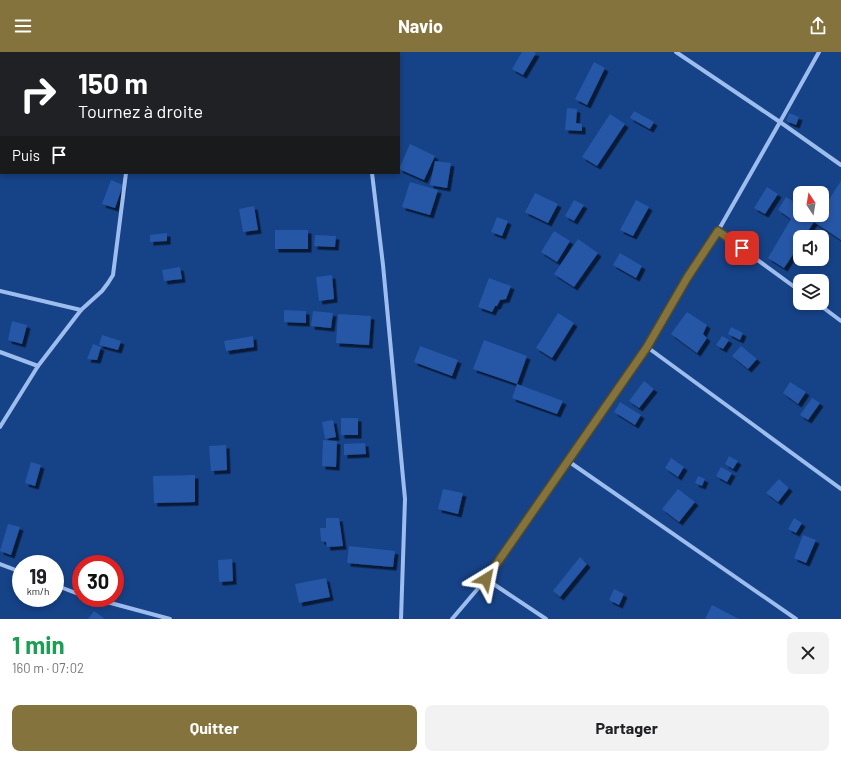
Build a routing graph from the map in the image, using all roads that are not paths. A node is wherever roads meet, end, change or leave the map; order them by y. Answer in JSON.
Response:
{"nodes":[{"id":1,"x":676,"y":52,"type":"edge"},
{"id":2,"x":819,"y":52,"type":"edge"},
{"id":3,"x":780,"y":122,"type":"junction"},
{"id":4,"x":841,"y":165,"type":"edge"},
{"id":5,"x":126,"y":174,"type":"edge"},
{"id":6,"x":372,"y":174,"type":"edge"},
{"id":7,"x":718,"y":231,"type":"junction"},
{"id":8,"x":793,"y":285,"type":"edge"},
{"id":9,"x":0,"y":291,"type":"edge"},
{"id":10,"x":81,"y":310,"type":"junction"},
{"id":11,"x":826,"y":310,"type":"edge"},
{"id":12,"x":841,"y":321,"type":"edge"},
{"id":13,"x":647,"y":347,"type":"junction"},
{"id":14,"x":0,"y":352,"type":"edge"},
{"id":15,"x":38,"y":366,"type":"junction"},
{"id":16,"x":0,"y":427,"type":"edge"},
{"id":17,"x":568,"y":461,"type":"junction"},
{"id":18,"x":841,"y":489,"type":"edge"},
{"id":19,"x":0,"y":564,"type":"edge"},
{"id":20,"x":12,"y":569,"type":"edge"},
{"id":21,"x":486,"y":579,"type":"junction"},
{"id":22,"x":124,"y":607,"type":"edge"},
{"id":23,"x":170,"y":619,"type":"edge"},
{"id":24,"x":401,"y":619,"type":"edge"},
{"id":25,"x":452,"y":619,"type":"edge"},
{"id":26,"x":546,"y":619,"type":"edge"},
{"id":27,"x":796,"y":619,"type":"edge"}],
"edges":[{"from":1,"to":3,"type":"street"},
{"from":2,"to":3,"type":"street"},
{"from":3,"to":4,"type":"street"},
{"from":3,"to":7,"type":"street"},
{"from":5,"to":10,"type":"street"},
{"from":6,"to":24,"type":"street"},
{"from":7,"to":8,"type":"street"},
{"from":7,"to":13,"type":"street"},
{"from":9,"to":10,"type":"street"},
{"from":10,"to":15,"type":"street"},
{"from":11,"to":12,"type":"street"},
{"from":13,"to":17,"type":"street"},
{"from":13,"to":18,"type":"street"},
{"from":14,"to":15,"type":"street"},
{"from":15,"to":16,"type":"street"},
{"from":17,"to":21,"type":"street"},
{"from":17,"to":27,"type":"street"},
{"from":19,"to":20,"type":"street"},
{"from":21,"to":25,"type":"street"},
{"from":21,"to":26,"type":"street"},
{"from":22,"to":23,"type":"street"}]}
